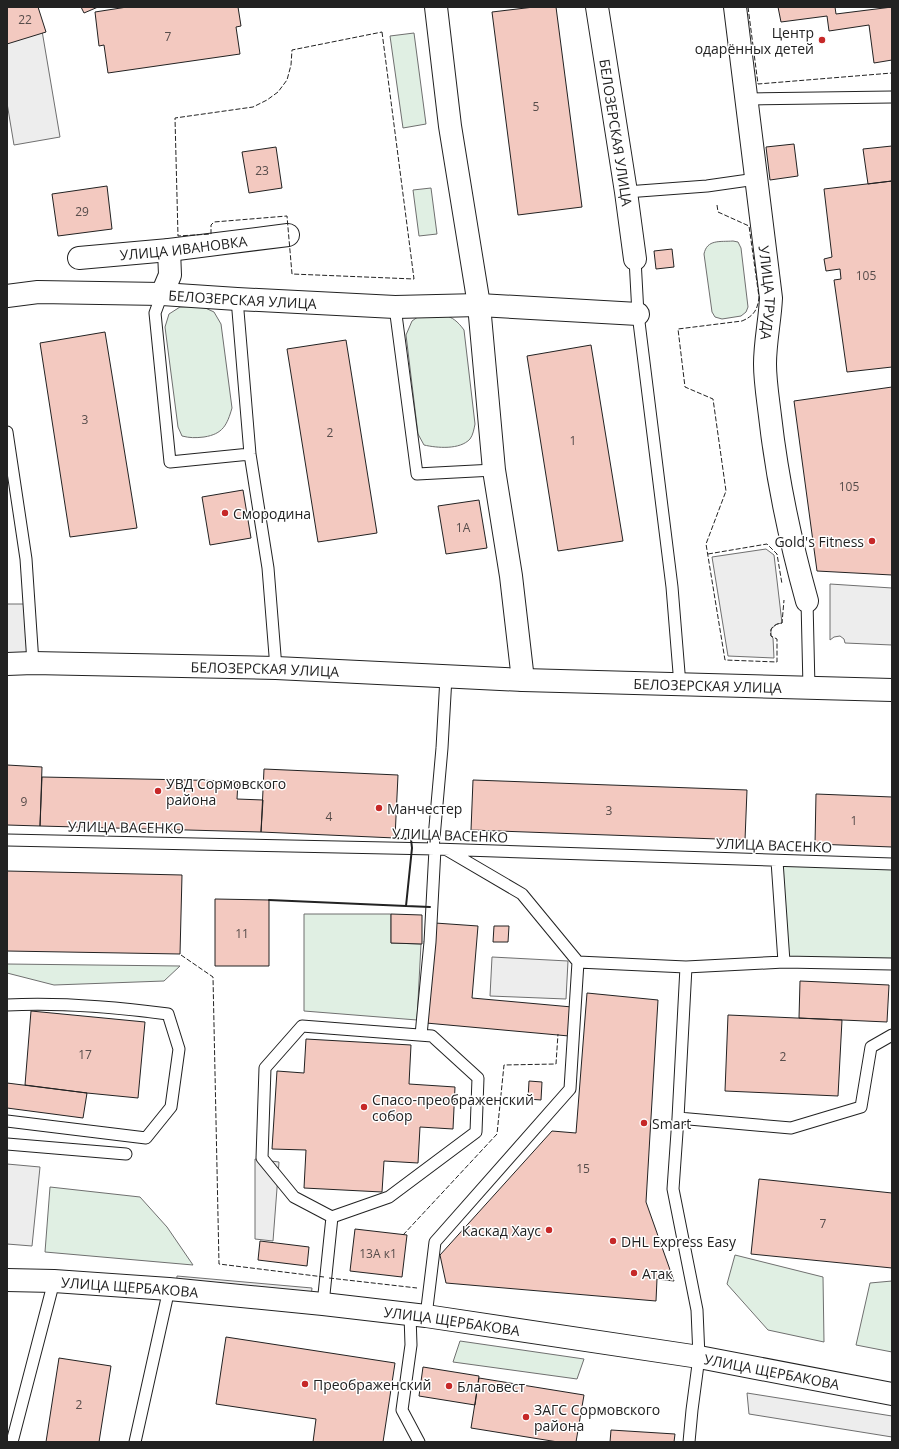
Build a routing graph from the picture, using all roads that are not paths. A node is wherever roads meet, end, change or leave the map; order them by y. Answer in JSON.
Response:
{"nodes":[{"id":1,"x":436,"y":7,"type":"edge"},
{"id":2,"x":597,"y":7,"type":"edge"},
{"id":3,"x":735,"y":7,"type":"edge"},
{"id":4,"x":892,"y":97,"type":"edge"},
{"id":5,"x":747,"y":99,"type":"junction"},
{"id":6,"x":756,"y":179,"type":"junction"},
{"id":7,"x":626,"y":192,"type":"junction"},
{"id":8,"x":288,"y":235,"type":"dead end"},
{"id":9,"x":169,"y":250,"type":"junction"},
{"id":10,"x":79,"y":258,"type":"dead end"},
{"id":11,"x":635,"y":259,"type":"joint"},
{"id":12,"x":162,"y":294,"type":"junction"},
{"id":13,"x":7,"y":296,"type":"edge"},
{"id":14,"x":237,"y":299,"type":"junction"},
{"id":15,"x":479,"y":305,"type":"junction"},
{"id":16,"x":396,"y":307,"type":"junction"},
{"id":17,"x":638,"y":314,"type":"junction"},
{"id":18,"x":7,"y":432,"type":"edge"},
{"id":19,"x":8,"y":451,"type":"edge"},
{"id":20,"x":250,"y":454,"type":"junction"},
{"id":21,"x":494,"y":470,"type":"junction"},
{"id":22,"x":807,"y":601,"type":"joint"},
{"id":23,"x":33,"y":663,"type":"junction"},
{"id":24,"x":7,"y":664,"type":"edge"},
{"id":25,"x":276,"y":668,"type":"junction"},
{"id":26,"x":446,"y":677,"type":"junction"},
{"id":27,"x":523,"y":680,"type":"junction"},
{"id":28,"x":680,"y":685,"type":"junction"},
{"id":29,"x":809,"y":688,"type":"junction"},
{"id":30,"x":892,"y":690,"type":"edge"},
{"id":31,"x":7,"y":840,"type":"edge"},
{"id":32,"x":438,"y":849,"type":"junction"},
{"id":33,"x":777,"y":860,"type":"junction"},
{"id":34,"x":892,"y":864,"type":"edge"},
{"id":35,"x":578,"y":962,"type":"junction"},
{"id":36,"x":784,"y":962,"type":"junction"},
{"id":37,"x":892,"y":964,"type":"edge"},
{"id":38,"x":686,"y":966,"type":"junction"},
{"id":39,"x":7,"y":1005,"type":"edge"},
{"id":40,"x":421,"y":1035,"type":"junction"},
{"id":41,"x":892,"y":1036,"type":"edge"},
{"id":42,"x":678,"y":1118,"type":"junction"},
{"id":43,"x":7,"y":1121,"type":"edge"},
{"id":44,"x":7,"y":1144,"type":"edge"},
{"id":45,"x":126,"y":1154,"type":"dead end"},
{"id":46,"x":332,"y":1217,"type":"junction"},
{"id":47,"x":7,"y":1280,"type":"edge"},
{"id":48,"x":54,"y":1281,"type":"junction"},
{"id":49,"x":169,"y":1289,"type":"junction"},
{"id":50,"x":323,"y":1304,"type":"junction"},
{"id":51,"x":418,"y":1316,"type":"junction"},
{"id":52,"x":699,"y":1357,"type":"junction"},
{"id":53,"x":892,"y":1394,"type":"edge"},
{"id":54,"x":12,"y":1442,"type":"edge"},
{"id":55,"x":135,"y":1442,"type":"edge"},
{"id":56,"x":419,"y":1442,"type":"edge"},
{"id":57,"x":689,"y":1442,"type":"edge"}],
"edges":[{"from":1,"to":15,"type":"street"},
{"from":2,"to":7,"type":"street","name":"БЕЛОЗЕРСКАЯ УЛИЦА"},
{"from":3,"to":5,"type":"street","name":"УЛИЦА ТРУДА"},
{"from":4,"to":5,"type":"lane"},
{"from":5,"to":6,"type":"street","name":"УЛИЦА ТРУДА"},
{"from":6,"to":7,"type":"lane"},
{"from":6,"to":22,"type":"street","name":"УЛИЦА ТРУДА"},
{"from":7,"to":11,"type":"street","name":"БЕЛОЗЕРСКАЯ УЛИЦА"},
{"from":8,"to":9,"type":"street","name":"УЛИЦА ИВАНОВКА"},
{"from":9,"to":10,"type":"street","name":"УЛИЦА ИВАНОВКА"},
{"from":9,"to":12,"type":"street"},
{"from":11,"to":17,"type":"lane"},
{"from":12,"to":13,"type":"street","name":"БЕЛОЗЕРСКАЯ УЛИЦА"},
{"from":12,"to":14,"type":"street","name":"БЕЛОЗЕРСКАЯ УЛИЦА"},
{"from":12,"to":20,"type":"lane"},
{"from":14,"to":16,"type":"street","name":"БЕЛОЗЕРСКАЯ УЛИЦА"},
{"from":14,"to":20,"type":"lane"},
{"from":15,"to":16,"type":"street","name":"БЕЛОЗЕРСКАЯ УЛИЦА"},
{"from":15,"to":17,"type":"street","name":"БЕЛОЗЕРСКАЯ УЛИЦА"},
{"from":15,"to":21,"type":"street"},
{"from":16,"to":21,"type":"lane"},
{"from":17,"to":28,"type":"lane"},
{"from":18,"to":19,"type":"lane"},
{"from":19,"to":23,"type":"lane"},
{"from":20,"to":25,"type":"lane"},
{"from":21,"to":27,"type":"street"},
{"from":22,"to":29,"type":"lane"},
{"from":23,"to":24,"type":"street","name":"БЕЛОЗЕРСКАЯ УЛИЦА"},
{"from":23,"to":25,"type":"street","name":"БЕЛОЗЕРСКАЯ УЛИЦА"},
{"from":25,"to":26,"type":"street","name":"БЕЛОЗЕРСКАЯ УЛИЦА"},
{"from":26,"to":27,"type":"street","name":"БЕЛОЗЕРСКАЯ УЛИЦА"},
{"from":26,"to":32,"type":"lane"},
{"from":27,"to":28,"type":"street","name":"БЕЛОЗЕРСКАЯ УЛИЦА"},
{"from":28,"to":29,"type":"street","name":"БЕЛОЗЕРСКАЯ УЛИЦА"},
{"from":29,"to":30,"type":"street","name":"БЕЛОЗЕРСКАЯ УЛИЦА"},
{"from":31,"to":32,"type":"lane","name":"УЛИЦА ВАСЕНКО"},
{"from":32,"to":33,"type":"lane","name":"УЛИЦА ВАСЕНКО"},
{"from":32,"to":35,"type":"lane"},
{"from":32,"to":40,"type":"lane"},
{"from":33,"to":34,"type":"lane","name":"УЛИЦА ВАСЕНКО"},
{"from":33,"to":36,"type":"lane"},
{"from":35,"to":38,"type":"lane"},
{"from":35,"to":51,"type":"lane"},
{"from":36,"to":37,"type":"lane"},
{"from":36,"to":38,"type":"lane"},
{"from":38,"to":42,"type":"lane"},
{"from":39,"to":43,"type":"lane"},
{"from":40,"to":46,"type":"lane"},
{"from":40,"to":46,"type":"lane"},
{"from":41,"to":42,"type":"lane"},
{"from":42,"to":52,"type":"lane"},
{"from":44,"to":45,"type":"lane"},
{"from":46,"to":50,"type":"lane"},
{"from":47,"to":48,"type":"street","name":"УЛИЦА ЩЕРБАКОВА"},
{"from":48,"to":49,"type":"street","name":"УЛИЦА ЩЕРБАКОВА"},
{"from":48,"to":54,"type":"lane"},
{"from":49,"to":50,"type":"street","name":"УЛИЦА ЩЕРБАКОВА"},
{"from":49,"to":55,"type":"lane"},
{"from":50,"to":51,"type":"street","name":"УЛИЦА ЩЕРБАКОВА"},
{"from":51,"to":52,"type":"street","name":"УЛИЦА ЩЕРБАКОВА"},
{"from":51,"to":56,"type":"lane"},
{"from":52,"to":53,"type":"street","name":"УЛИЦА ЩЕРБАКОВА"},
{"from":52,"to":57,"type":"lane"}]}
